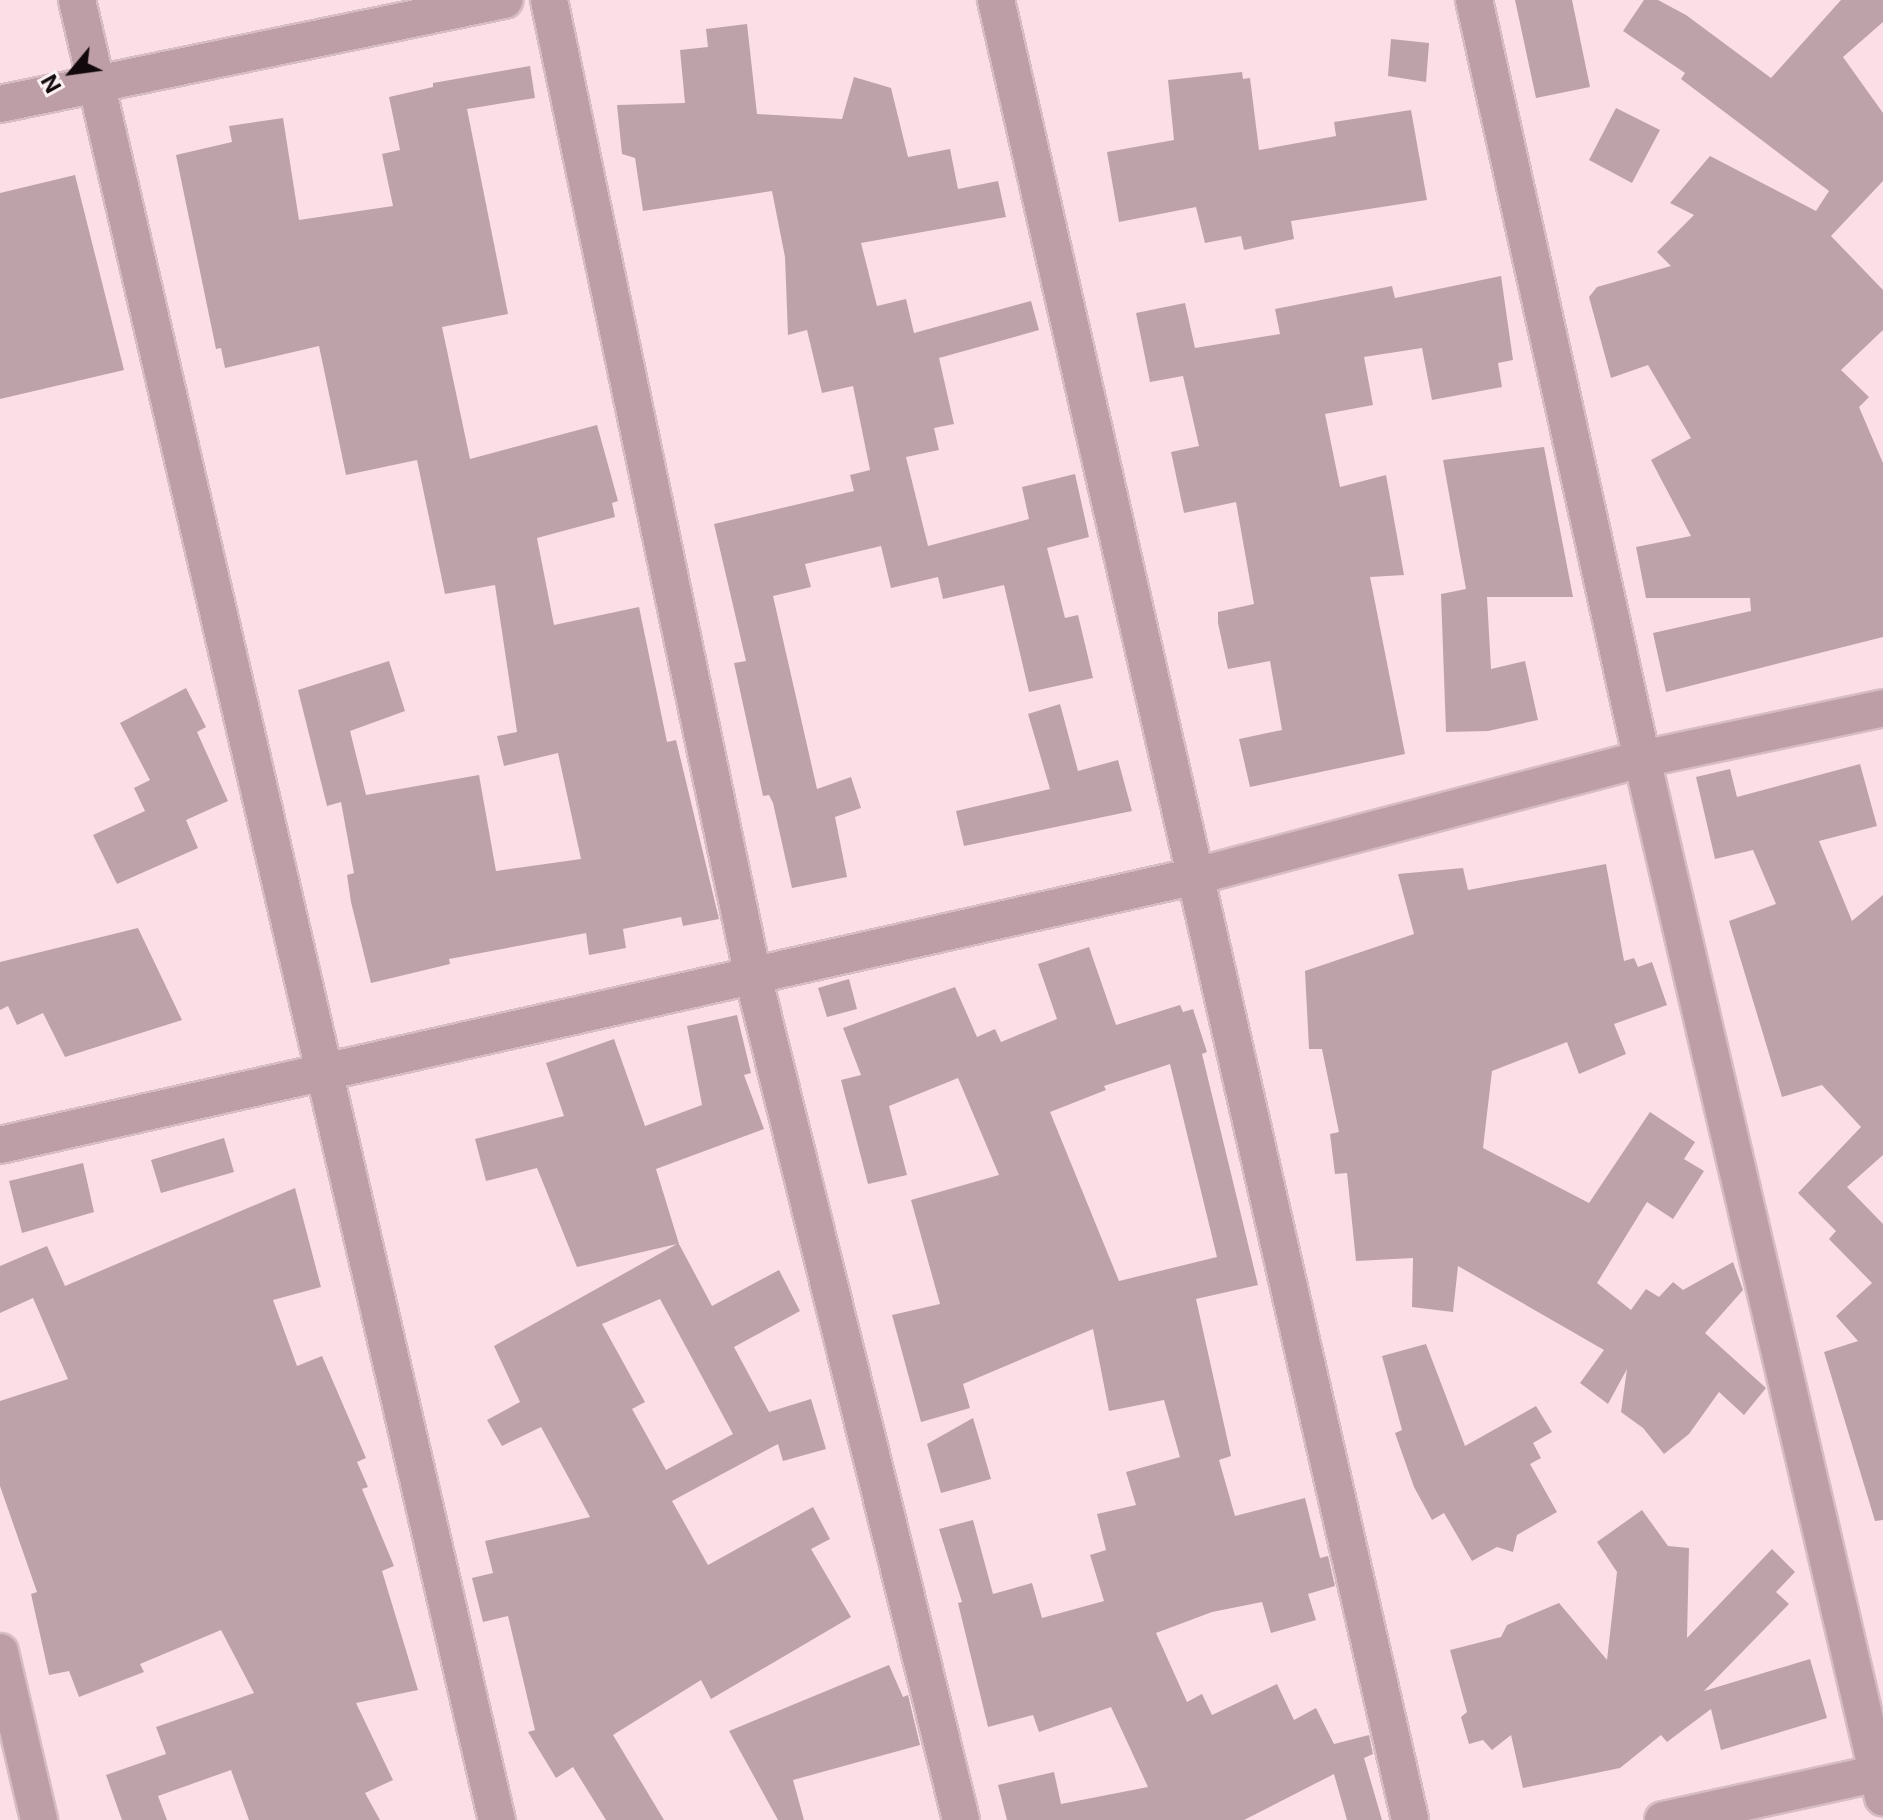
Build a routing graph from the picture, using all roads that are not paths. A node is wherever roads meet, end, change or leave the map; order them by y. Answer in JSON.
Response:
{"nodes":[{"id":1,"x":77,"y":0,"type":"edge"},
{"id":2,"x":504,"y":0,"type":"edge"},
{"id":3,"x":549,"y":0,"type":"edge"},
{"id":4,"x":996,"y":0,"type":"edge"},
{"id":5,"x":1474,"y":0,"type":"edge"},
{"id":6,"x":96,"y":84,"type":"junction"},
{"id":7,"x":0,"y":104,"type":"edge"},
{"id":8,"x":1883,"y":708,"type":"edge"},
{"id":9,"x":1642,"y":759,"type":"junction"},
{"id":10,"x":1196,"y":876,"type":"junction"},
{"id":11,"x":752,"y":972,"type":"junction"},
{"id":12,"x":323,"y":1068,"type":"junction"},
{"id":13,"x":0,"y":1145,"type":"edge"},
{"id":14,"x":1,"y":1659,"type":"edge"},
{"id":15,"x":1881,"y":1780,"type":"edge"},
{"id":16,"x":39,"y":1820,"type":"edge"},
{"id":17,"x":497,"y":1820,"type":"edge"},
{"id":18,"x":961,"y":1820,"type":"edge"},
{"id":19,"x":1410,"y":1820,"type":"edge"},
{"id":20,"x":1663,"y":1820,"type":"edge"}],
"edges":[{"from":1,"to":6,"type":"street"},
{"from":2,"to":6,"type":"street"},
{"from":3,"to":11,"type":"street"},
{"from":4,"to":10,"type":"street"},
{"from":5,"to":9,"type":"street"},
{"from":6,"to":7,"type":"street"},
{"from":6,"to":12,"type":"street"},
{"from":8,"to":9,"type":"street"},
{"from":9,"to":10,"type":"street"},
{"from":9,"to":15,"type":"street"},
{"from":10,"to":11,"type":"street"},
{"from":10,"to":19,"type":"street"},
{"from":11,"to":12,"type":"street"},
{"from":11,"to":18,"type":"street"},
{"from":12,"to":13,"type":"street"},
{"from":12,"to":17,"type":"street"},
{"from":14,"to":16,"type":"street"},
{"from":15,"to":20,"type":"street"}]}
